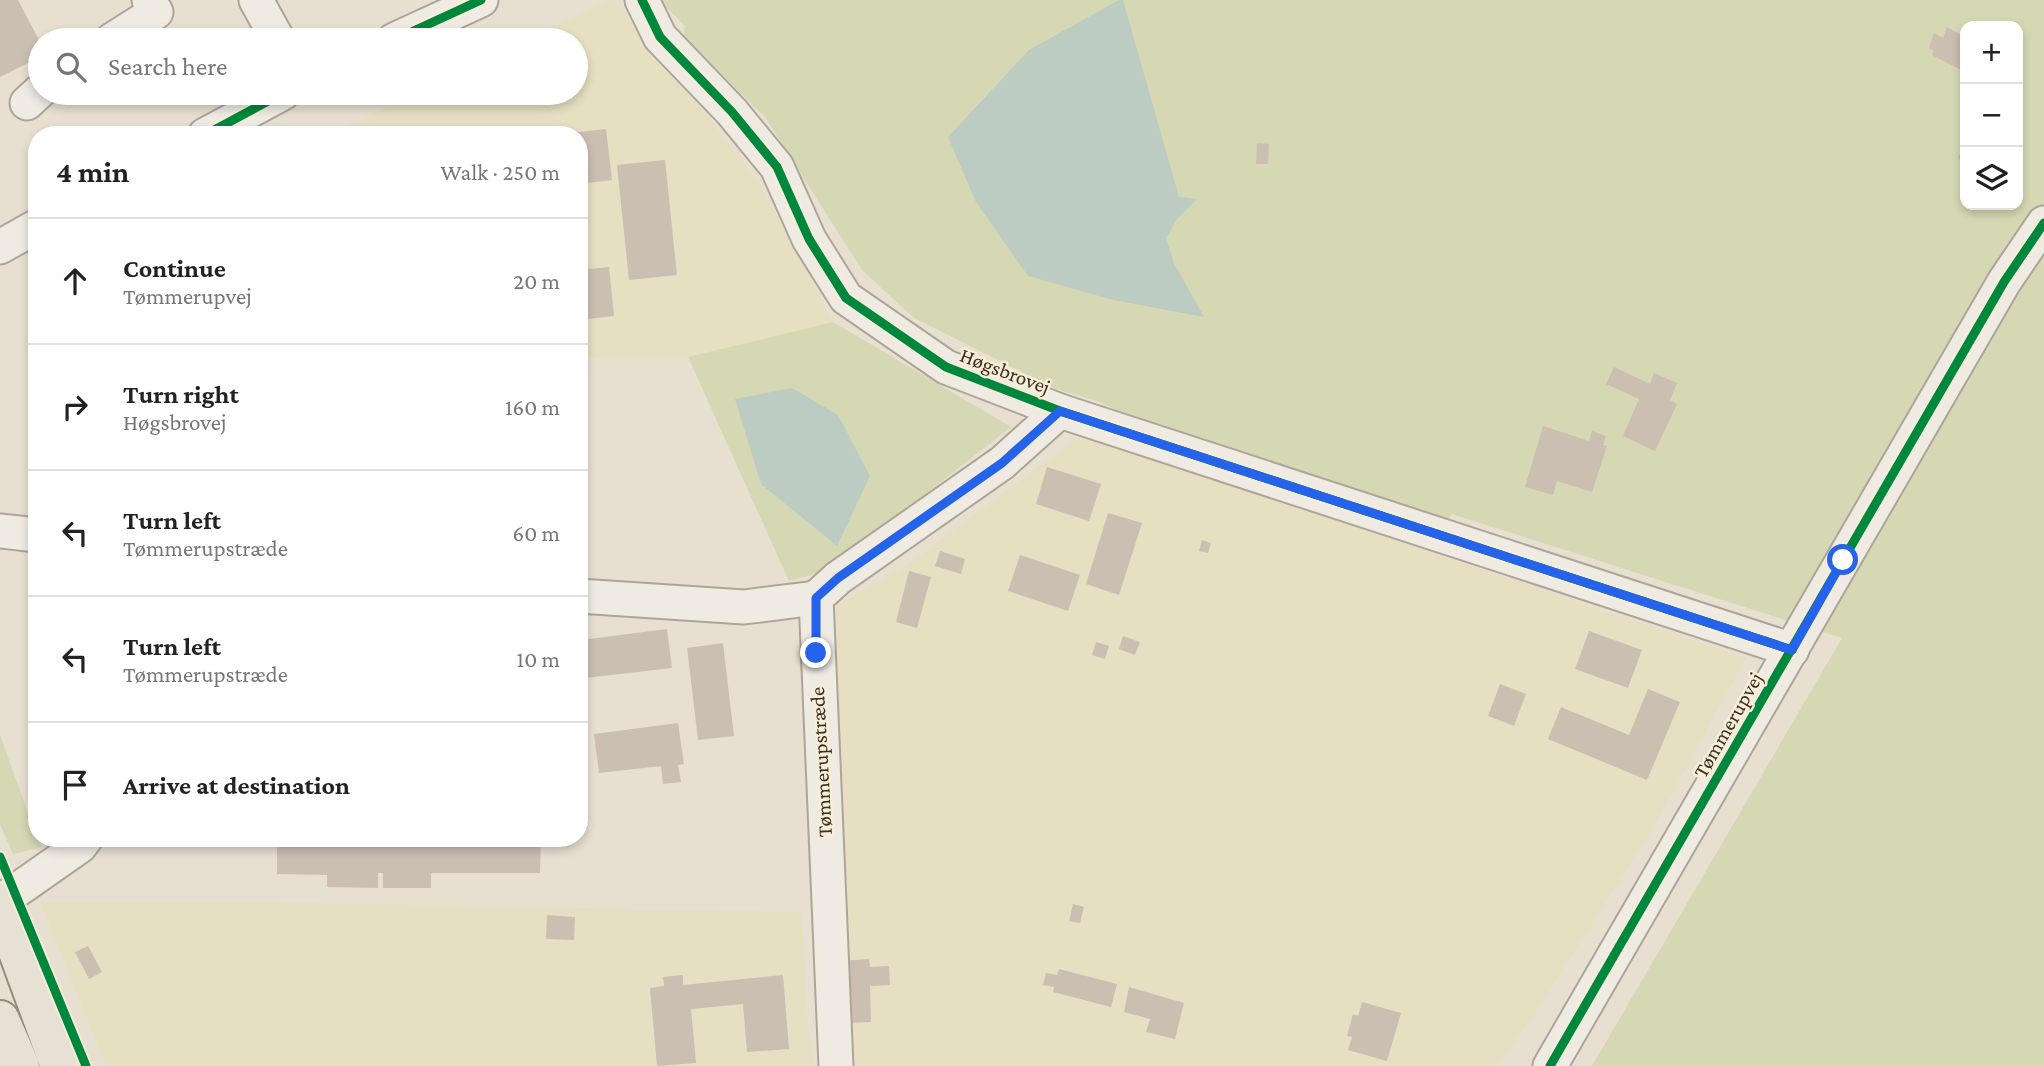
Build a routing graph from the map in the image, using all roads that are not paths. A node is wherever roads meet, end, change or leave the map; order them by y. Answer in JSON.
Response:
{"nodes":[{"id":1,"x":149,"y":0,"type":"edge"},
{"id":2,"x":256,"y":0,"type":"edge"},
{"id":3,"x":481,"y":0,"type":"edge"},
{"id":4,"x":642,"y":0,"type":"edge"},
{"id":5,"x":131,"y":28,"type":"edge"},
{"id":6,"x":271,"y":28,"type":"edge"},
{"id":7,"x":420,"y":28,"type":"edge"},
{"id":8,"x":261,"y":105,"type":"edge"},
{"id":9,"x":222,"y":126,"type":"edge"},
{"id":10,"x":2044,"y":223,"type":"edge"},
{"id":11,"x":28,"y":231,"type":"edge"},
{"id":12,"x":0,"y":247,"type":"edge"},
{"id":13,"x":1060,"y":411,"type":"junction"},
{"id":14,"x":0,"y":531,"type":"edge"},
{"id":15,"x":28,"y":534,"type":"edge"},
{"id":16,"x":588,"y":597,"type":"edge"},
{"id":17,"x":816,"y":598,"type":"junction"},
{"id":18,"x":1792,"y":650,"type":"junction"},
{"id":19,"x":79,"y":847,"type":"edge"},
{"id":20,"x":0,"y":902,"type":"edge"},
{"id":21,"x":0,"y":1020,"type":"edge"},
{"id":22,"x":20,"y":1066,"type":"edge"},
{"id":23,"x":60,"y":1066,"type":"edge"},
{"id":24,"x":836,"y":1066,"type":"edge"},
{"id":25,"x":1550,"y":1066,"type":"edge"}],
"edges":[{"from":1,"to":5,"type":"street"},
{"from":2,"to":6,"type":"street"},
{"from":3,"to":7,"type":"street"},
{"from":4,"to":13,"type":"street","name":"Høgsbrovej"},
{"from":8,"to":9,"type":"street"},
{"from":10,"to":18,"type":"street","name":"Tømmerupvej"},
{"from":11,"to":12,"type":"street"},
{"from":13,"to":17,"type":"street"},
{"from":13,"to":18,"type":"street","name":"Høgsbrovej"},
{"from":14,"to":15,"type":"street"},
{"from":16,"to":17,"type":"street"},
{"from":17,"to":24,"type":"street","name":"Tømmerupstræde"},
{"from":18,"to":25,"type":"street","name":"Tømmerupvej"},
{"from":19,"to":20,"type":"street"},
{"from":20,"to":23,"type":"main road"},
{"from":21,"to":22,"type":"main road"}]}
